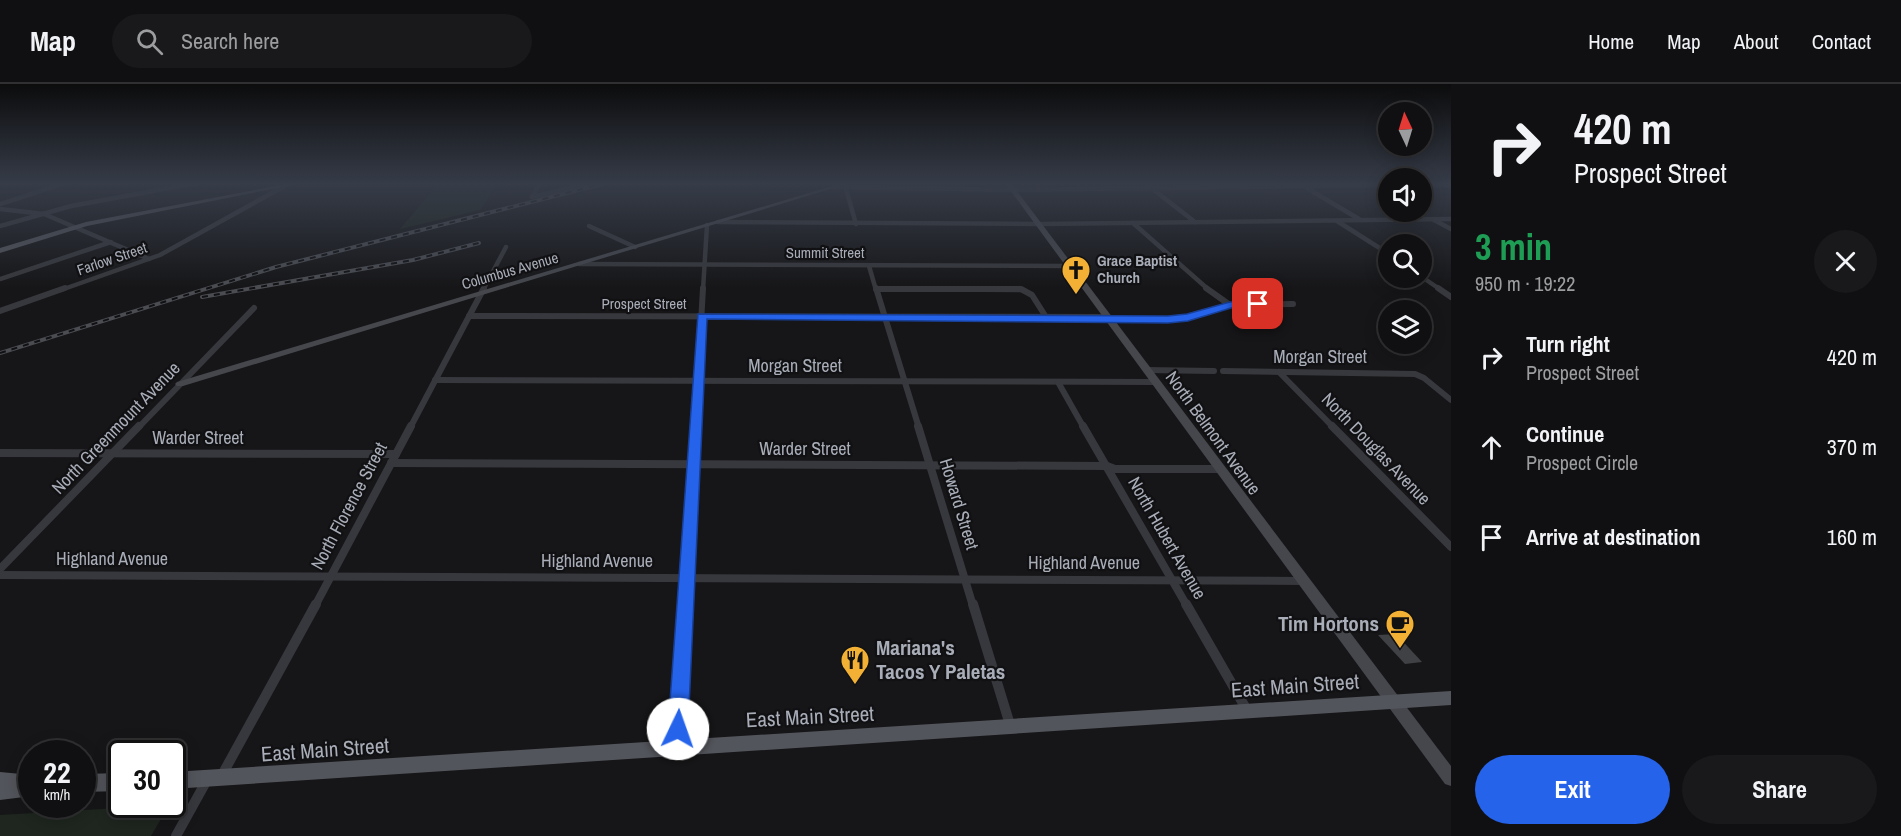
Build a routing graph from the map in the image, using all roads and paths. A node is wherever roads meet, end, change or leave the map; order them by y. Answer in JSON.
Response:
{"nodes":[{"id":1,"x":29,"y":218,"type":"edge"},
{"id":2,"x":54,"y":218,"type":"edge"},
{"id":3,"x":120,"y":218,"type":"edge"},
{"id":4,"x":225,"y":218,"type":"edge"},
{"id":5,"x":731,"y":218,"type":"edge"},
{"id":6,"x":854,"y":218,"type":"edge"},
{"id":7,"x":1034,"y":218,"type":"edge"},
{"id":8,"x":1190,"y":218,"type":"edge"},
{"id":9,"x":1357,"y":218,"type":"edge"},
{"id":10,"x":1432,"y":219,"type":"joint"},
{"id":11,"x":1451,"y":219,"type":"edge"},
{"id":12,"x":1336,"y":220,"type":"junction"},
{"id":13,"x":1360,"y":220,"type":"junction"},
{"id":14,"x":1378,"y":220,"type":"edge"},
{"id":15,"x":718,"y":222,"type":"junction"},
{"id":16,"x":1195,"y":222,"type":"junction"},
{"id":17,"x":1133,"y":223,"type":"junction"},
{"id":18,"x":856,"y":224,"type":"junction"},
{"id":19,"x":1039,"y":224,"type":"junction"},
{"id":20,"x":707,"y":225,"type":"junction"},
{"id":21,"x":0,"y":226,"type":"edge"},
{"id":22,"x":589,"y":226,"type":"dead end"},
{"id":23,"x":76,"y":227,"type":"junction"},
{"id":24,"x":1451,"y":229,"type":"edge"},
{"id":25,"x":111,"y":242,"type":"junction"},
{"id":26,"x":506,"y":247,"type":"dead end"},
{"id":27,"x":635,"y":247,"type":"junction"},
{"id":28,"x":1378,"y":247,"type":"edge"},
{"id":29,"x":0,"y":251,"type":"edge"},
{"id":30,"x":149,"y":259,"type":"junction"},
{"id":31,"x":579,"y":264,"type":"junction"},
{"id":32,"x":705,"y":265,"type":"junction"},
{"id":33,"x":869,"y":266,"type":"junction"},
{"id":34,"x":1070,"y":266,"type":"junction"},
{"id":35,"x":0,"y":279,"type":"edge"},
{"id":36,"x":1432,"y":284,"type":"edge"},
{"id":37,"x":876,"y":289,"type":"junction"},
{"id":38,"x":481,"y":294,"type":"junction"},
{"id":39,"x":1451,"y":297,"type":"edge"},
{"id":40,"x":1293,"y":304,"type":"dead end"},
{"id":41,"x":1230,"y":305,"type":"junction"},
{"id":42,"x":254,"y":308,"type":"dead end"},
{"id":43,"x":0,"y":311,"type":"edge"},
{"id":44,"x":469,"y":316,"type":"junction"},
{"id":45,"x":702,"y":316,"type":"junction"},
{"id":46,"x":885,"y":317,"type":"junction"},
{"id":47,"x":1046,"y":317,"type":"junction"},
{"id":48,"x":1110,"y":319,"type":"junction"},
{"id":49,"x":1146,"y":370,"type":"junction"},
{"id":50,"x":1214,"y":371,"type":"dead end"},
{"id":51,"x":1223,"y":371,"type":"dead end"},
{"id":52,"x":1279,"y":372,"type":"junction"},
{"id":53,"x":435,"y":380,"type":"junction"},
{"id":54,"x":699,"y":381,"type":"junction"},
{"id":55,"x":905,"y":381,"type":"junction"},
{"id":56,"x":1058,"y":382,"type":"junction"},
{"id":57,"x":1155,"y":382,"type":"junction"},
{"id":58,"x":180,"y":384,"type":"junction"},
{"id":59,"x":1448,"y":397,"type":"edge"},
{"id":60,"x":0,"y":453,"type":"edge"},
{"id":61,"x":113,"y":453,"type":"junction"},
{"id":62,"x":396,"y":454,"type":"junction"},
{"id":63,"x":391,"y":463,"type":"junction"},
{"id":64,"x":694,"y":464,"type":"junction"},
{"id":65,"x":931,"y":465,"type":"junction"},
{"id":66,"x":1107,"y":466,"type":"junction"},
{"id":67,"x":1219,"y":469,"type":"junction"},
{"id":68,"x":1451,"y":547,"type":"edge"},
{"id":69,"x":0,"y":569,"type":"edge"},
{"id":70,"x":0,"y":575,"type":"edge"},
{"id":71,"x":331,"y":576,"type":"junction"},
{"id":72,"x":686,"y":578,"type":"junction"},
{"id":73,"x":966,"y":579,"type":"junction"},
{"id":74,"x":1172,"y":580,"type":"junction"},
{"id":75,"x":1303,"y":581,"type":"junction"},
{"id":76,"x":1451,"y":698,"type":"edge"},
{"id":77,"x":1393,"y":702,"type":"junction"},
{"id":78,"x":1248,"y":712,"type":"junction"},
{"id":79,"x":1011,"y":728,"type":"junction"},
{"id":80,"x":677,"y":748,"type":"junction"},
{"id":81,"x":1451,"y":779,"type":"edge"},
{"id":82,"x":0,"y":780,"type":"edge"},
{"id":83,"x":213,"y":780,"type":"junction"},
{"id":84,"x":18,"y":781,"type":"edge"},
{"id":85,"x":186,"y":781,"type":"edge"},
{"id":86,"x":18,"y":789,"type":"edge"},
{"id":87,"x":0,"y":791,"type":"edge"},
{"id":88,"x":176,"y":836,"type":"edge"}],
"edges":[{"from":1,"to":21,"type":"street"},
{"from":2,"to":23,"type":"street"},
{"from":3,"to":23,"type":"main road"},
{"from":4,"to":30,"type":"street","name":"Farlow Street"},
{"from":5,"to":15,"type":"street","name":"Columbus Avenue"},
{"from":6,"to":18,"type":"street"},
{"from":7,"to":19,"type":"street","name":"North Belmont Avenue"},
{"from":8,"to":16,"type":"street"},
{"from":9,"to":13,"type":"street"},
{"from":10,"to":11,"type":"street"},
{"from":10,"to":24,"type":"street"},
{"from":12,"to":13,"type":"street"},
{"from":12,"to":16,"type":"street"},
{"from":12,"to":28,"type":"street"},
{"from":13,"to":14,"type":"street"},
{"from":15,"to":18,"type":"street"},
{"from":15,"to":20,"type":"street","name":"Columbus Avenue"},
{"from":16,"to":17,"type":"street"},
{"from":17,"to":19,"type":"street"},
{"from":17,"to":41,"type":"street"},
{"from":18,"to":19,"type":"street"},
{"from":19,"to":34,"type":"street","name":"North Belmont Avenue"},
{"from":20,"to":27,"type":"street","name":"Columbus Avenue"},
{"from":20,"to":32,"type":"street"},
{"from":22,"to":27,"type":"street"},
{"from":23,"to":25,"type":"street"},
{"from":23,"to":29,"type":"main road"},
{"from":25,"to":30,"type":"street"},
{"from":25,"to":35,"type":"street"},
{"from":26,"to":38,"type":"street","name":"North Florence Street"},
{"from":27,"to":31,"type":"street","name":"Columbus Avenue"},
{"from":30,"to":43,"type":"street","name":"Farlow Street"},
{"from":31,"to":32,"type":"street","name":"Summit Street"},
{"from":31,"to":38,"type":"street","name":"Columbus Avenue"},
{"from":32,"to":33,"type":"street","name":"Summit Street"},
{"from":32,"to":45,"type":"street"},
{"from":33,"to":34,"type":"street","name":"Summit Street"},
{"from":33,"to":37,"type":"street","name":"Howard Street"},
{"from":34,"to":48,"type":"street","name":"North Belmont Avenue"},
{"from":36,"to":39,"type":"street"},
{"from":37,"to":46,"type":"street","name":"Howard Street"},
{"from":37,"to":47,"type":"street"},
{"from":38,"to":44,"type":"street","name":"North Florence Street"},
{"from":38,"to":58,"type":"street","name":"Columbus Avenue"},
{"from":40,"to":41,"type":"street","name":"Prospect Street"},
{"from":41,"to":48,"type":"street","name":"Prospect Street"},
{"from":42,"to":58,"type":"street","name":"North Greenmount Avenue"},
{"from":44,"to":45,"type":"street","name":"Prospect Street"},
{"from":44,"to":53,"type":"street","name":"North Florence Street"},
{"from":45,"to":46,"type":"street","name":"Prospect Street"},
{"from":45,"to":54,"type":"street"},
{"from":46,"to":47,"type":"street","name":"Prospect Street"},
{"from":46,"to":55,"type":"street","name":"Howard Street"},
{"from":47,"to":48,"type":"street","name":"Prospect Street"},
{"from":48,"to":49,"type":"street","name":"North Belmont Avenue"},
{"from":49,"to":50,"type":"street"},
{"from":49,"to":57,"type":"street","name":"North Belmont Avenue"},
{"from":51,"to":52,"type":"street","name":"Morgan Street"},
{"from":52,"to":59,"type":"street","name":"Morgan Street"},
{"from":52,"to":68,"type":"street","name":"North Douglas Avenue"},
{"from":53,"to":54,"type":"street","name":"Morgan Street"},
{"from":53,"to":62,"type":"street","name":"North Florence Street"},
{"from":54,"to":55,"type":"street","name":"Morgan Street"},
{"from":54,"to":64,"type":"street"},
{"from":55,"to":56,"type":"street","name":"Morgan Street"},
{"from":55,"to":65,"type":"street","name":"Howard Street"},
{"from":56,"to":57,"type":"street","name":"Morgan Street"},
{"from":56,"to":66,"type":"street","name":"North Hubert Avenue"},
{"from":57,"to":67,"type":"street","name":"North Belmont Avenue"},
{"from":58,"to":61,"type":"street","name":"North Greenmount Avenue"},
{"from":60,"to":61,"type":"street","name":"Warder Street"},
{"from":61,"to":62,"type":"street","name":"Warder Street"},
{"from":61,"to":69,"type":"street","name":"North Greenmount Avenue"},
{"from":62,"to":63,"type":"street","name":"North Florence Street"},
{"from":63,"to":64,"type":"street","name":"Warder Street"},
{"from":63,"to":71,"type":"street","name":"North Florence Street"},
{"from":64,"to":65,"type":"street","name":"Warder Street"},
{"from":64,"to":72,"type":"street"},
{"from":65,"to":66,"type":"street","name":"Warder Street"},
{"from":65,"to":73,"type":"street","name":"Howard Street"},
{"from":66,"to":67,"type":"street","name":"Warder Street"},
{"from":66,"to":74,"type":"street","name":"North Hubert Avenue"},
{"from":67,"to":75,"type":"street","name":"North Belmont Avenue"},
{"from":70,"to":71,"type":"street","name":"Highland Avenue"},
{"from":71,"to":72,"type":"street","name":"Highland Avenue"},
{"from":71,"to":83,"type":"street","name":"North Florence Street"},
{"from":72,"to":73,"type":"street","name":"Highland Avenue"},
{"from":72,"to":80,"type":"street"},
{"from":73,"to":74,"type":"street","name":"Highland Avenue"},
{"from":73,"to":79,"type":"street","name":"Howard Street"},
{"from":74,"to":75,"type":"street","name":"Highland Avenue"},
{"from":74,"to":78,"type":"street","name":"North Hubert Avenue"},
{"from":75,"to":77,"type":"street","name":"North Belmont Avenue"},
{"from":76,"to":77,"type":"main road","name":"East Main Street"},
{"from":77,"to":78,"type":"main road","name":"East Main Street"},
{"from":77,"to":81,"type":"street","name":"North Belmont Avenue"},
{"from":78,"to":79,"type":"main road","name":"East Main Street"},
{"from":79,"to":80,"type":"main road","name":"East Main Street"},
{"from":80,"to":83,"type":"main road","name":"East Main Street"},
{"from":82,"to":84,"type":"main road"},
{"from":83,"to":85,"type":"main road","name":"East Main Street"},
{"from":83,"to":88,"type":"street","name":"North Florence Street"},
{"from":86,"to":87,"type":"main road"}]}
